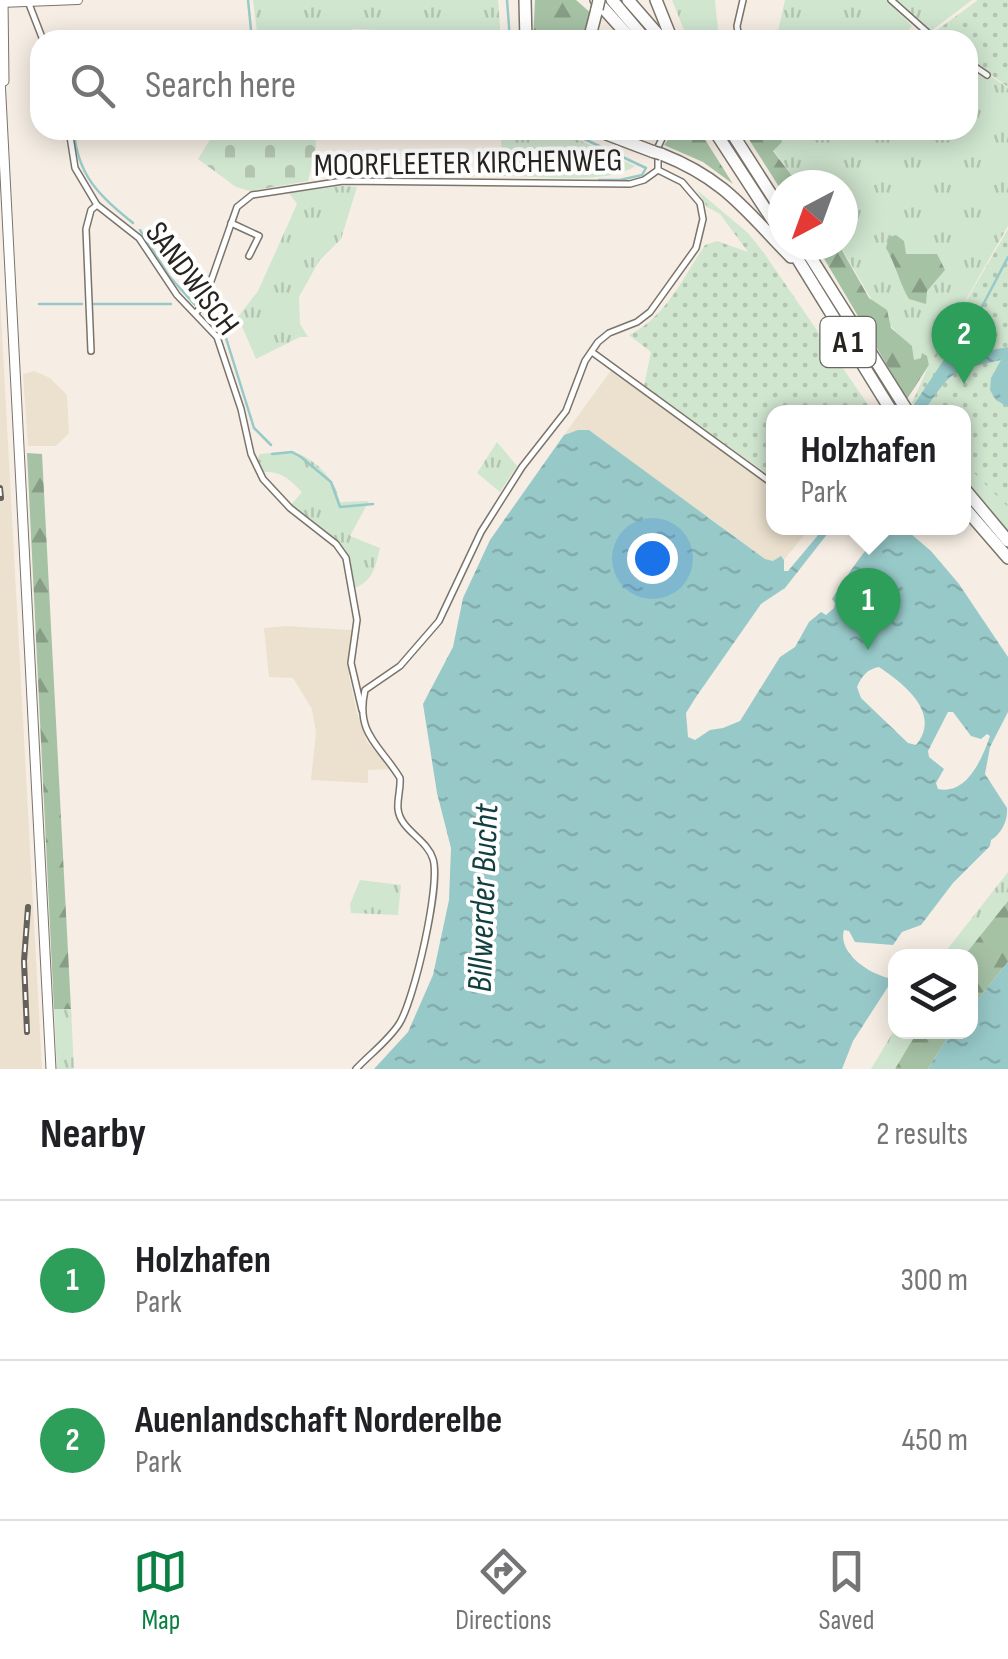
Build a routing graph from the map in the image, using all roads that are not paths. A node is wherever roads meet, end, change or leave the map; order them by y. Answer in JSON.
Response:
{"nodes":[{"id":1,"x":78,"y":0,"type":"edge"},
{"id":2,"x":524,"y":0,"type":"edge"},
{"id":3,"x":612,"y":0,"type":"edge"},
{"id":4,"x":628,"y":0,"type":"edge"},
{"id":5,"x":656,"y":0,"type":"edge"},
{"id":6,"x":743,"y":0,"type":"edge"},
{"id":7,"x":890,"y":0,"type":"edge"},
{"id":8,"x":598,"y":3,"type":"edge"},
{"id":9,"x":29,"y":4,"type":"junction"},
{"id":10,"x":2,"y":5,"type":"edge"},
{"id":11,"x":38,"y":30,"type":"edge"},
{"id":12,"x":526,"y":30,"type":"edge"},
{"id":13,"x":591,"y":30,"type":"edge"},
{"id":14,"x":623,"y":30,"type":"edge"},
{"id":15,"x":638,"y":30,"type":"edge"},
{"id":16,"x":654,"y":30,"type":"edge"},
{"id":17,"x":668,"y":30,"type":"edge"},
{"id":18,"x":738,"y":30,"type":"edge"},
{"id":19,"x":924,"y":30,"type":"edge"},
{"id":20,"x":978,"y":69,"type":"edge"},
{"id":21,"x":987,"y":75,"type":"dead end"},
{"id":22,"x":1,"y":83,"type":"edge"},
{"id":23,"x":71,"y":140,"type":"edge"},
{"id":24,"x":623,"y":140,"type":"edge"},
{"id":25,"x":661,"y":140,"type":"edge"},
{"id":26,"x":721,"y":140,"type":"edge"},
{"id":27,"x":736,"y":140,"type":"edge"},
{"id":28,"x":658,"y":170,"type":"junction"},
{"id":29,"x":768,"y":190,"type":"edge"},
{"id":30,"x":97,"y":204,"type":"junction"},
{"id":31,"x":768,"y":213,"type":"edge"},
{"id":32,"x":232,"y":223,"type":"junction"},
{"id":33,"x":249,"y":256,"type":"dead end"},
{"id":34,"x":798,"y":260,"type":"edge"},
{"id":35,"x":812,"y":260,"type":"edge"},
{"id":36,"x":805,"y":271,"type":"junction"},
{"id":37,"x":196,"y":313,"type":"junction"},
{"id":38,"x":91,"y":351,"type":"dead end"},
{"id":39,"x":592,"y":352,"type":"junction"},
{"id":40,"x":888,"y":405,"type":"edge"},
{"id":41,"x":904,"y":405,"type":"edge"},
{"id":42,"x":766,"y":479,"type":"edge"},
{"id":43,"x":971,"y":497,"type":"edge"},
{"id":44,"x":971,"y":515,"type":"edge"},
{"id":45,"x":1008,"y":541,"type":"edge"},
{"id":46,"x":1008,"y":558,"type":"edge"},
{"id":47,"x":352,"y":670,"type":"junction"},
{"id":48,"x":368,"y":686,"type":"junction"},
{"id":49,"x":363,"y":712,"type":"junction"},
{"id":50,"x":51,"y":1069,"type":"edge"},
{"id":51,"x":356,"y":1069,"type":"edge"}],
"edges":[{"from":1,"to":9,"type":"street"},
{"from":2,"to":12,"type":"highway"},
{"from":3,"to":15,"type":"highway"},
{"from":4,"to":16,"type":"highway"},
{"from":5,"to":17,"type":"highway"},
{"from":6,"to":18,"type":"street"},
{"from":7,"to":19,"type":"street"},
{"from":8,"to":13,"type":"highway"},
{"from":8,"to":14,"type":"highway"},
{"from":9,"to":10,"type":"street"},
{"from":9,"to":11,"type":"street"},
{"from":10,"to":22,"type":"main road"},
{"from":20,"to":21,"type":"street"},
{"from":22,"to":50,"type":"main road"},
{"from":23,"to":30,"type":"street","name":"SANDWISCH"},
{"from":24,"to":36,"type":"highway"},
{"from":25,"to":28,"type":"street"},
{"from":26,"to":31,"type":"highway"},
{"from":27,"to":29,"type":"highway"},
{"from":28,"to":32,"type":"street","name":"MOORFLEETER KIRCHENWEG"},
{"from":28,"to":39,"type":"street"},
{"from":30,"to":37,"type":"street","name":"SANDWISCH"},
{"from":30,"to":38,"type":"street"},
{"from":32,"to":33,"type":"street"},
{"from":32,"to":37,"type":"street","name":"MOORFLEETER KIRCHENWEG"},
{"from":34,"to":36,"type":"highway","number":"A 1"},
{"from":35,"to":41,"type":"highway","number":"A 1"},
{"from":36,"to":40,"type":"highway","number":"A 1"},
{"from":37,"to":47,"type":"street","name":"SANDWISCH"},
{"from":39,"to":42,"type":"street"},
{"from":39,"to":48,"type":"street"},
{"from":43,"to":45,"type":"highway"},
{"from":44,"to":46,"type":"highway"},
{"from":47,"to":48,"type":"street"},
{"from":47,"to":49,"type":"street","name":"SANDWISCH"},
{"from":48,"to":49,"type":"street"},
{"from":49,"to":51,"type":"street","name":"SANDWISCH"}]}
